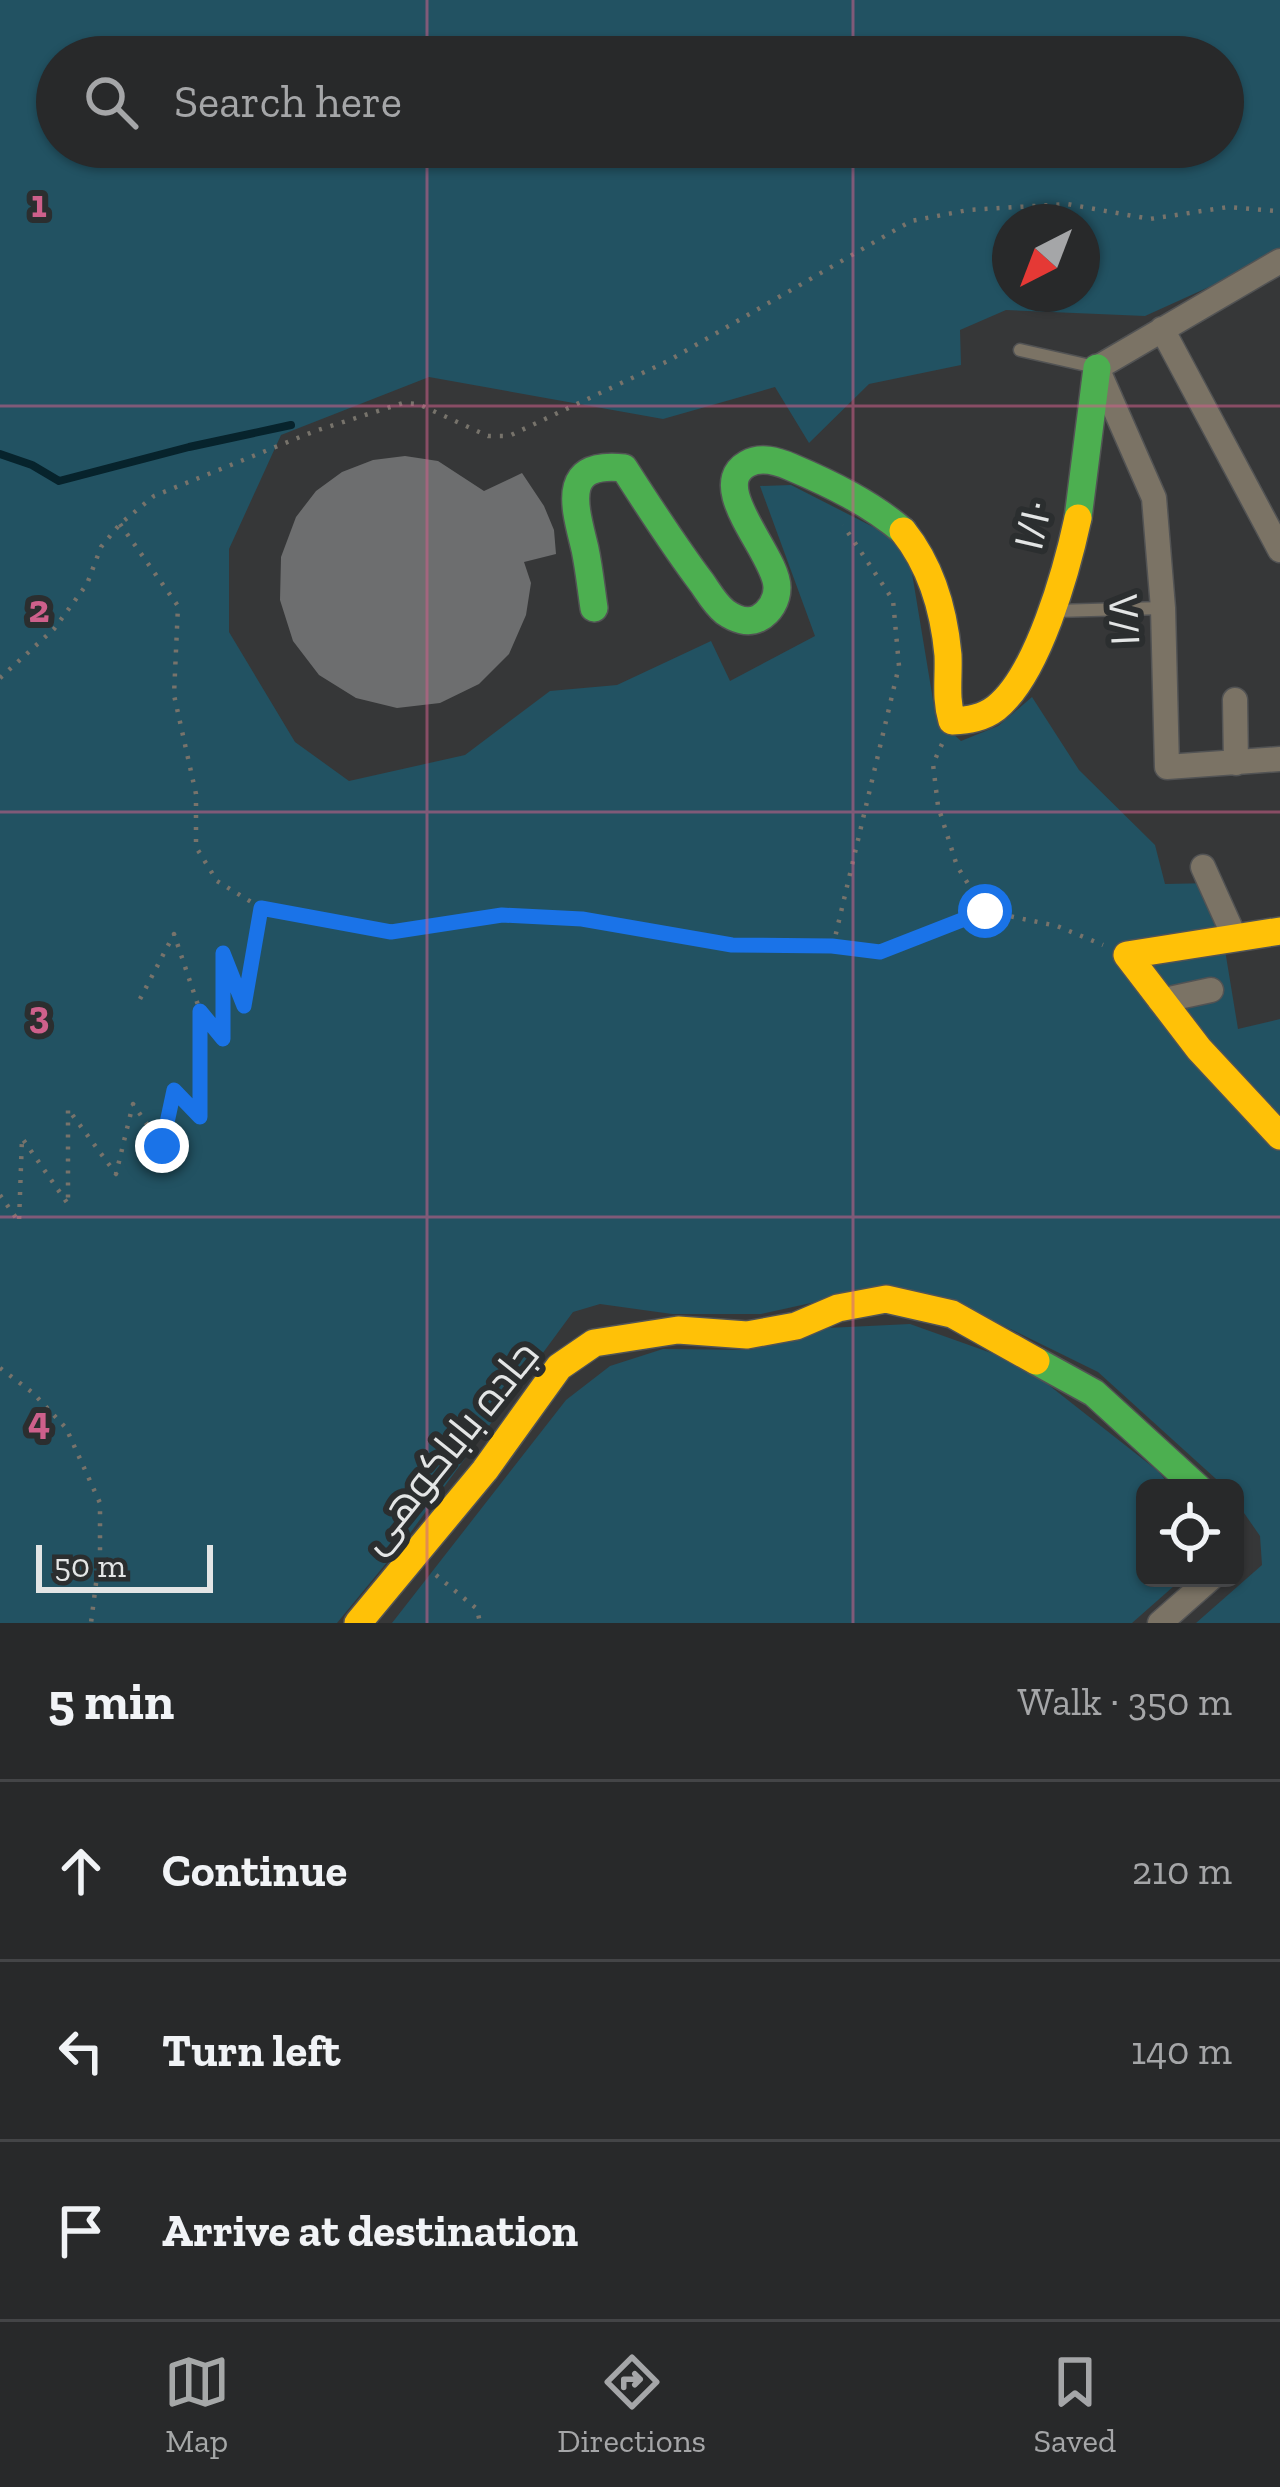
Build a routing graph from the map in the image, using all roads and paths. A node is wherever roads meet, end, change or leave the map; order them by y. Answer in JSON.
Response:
{"nodes":[{"id":1,"x":1280,"y":214,"type":"edge"},
{"id":2,"x":1280,"y":262,"type":"edge"},
{"id":3,"x":1162,"y":329,"type":"junction"},
{"id":4,"x":1020,"y":350,"type":"dead end"},
{"id":5,"x":1097,"y":368,"type":"junction"},
{"id":6,"x":1280,"y":486,"type":"edge"},
{"id":7,"x":1256,"y":501,"type":"junction"},
{"id":8,"x":121,"y":524,"type":"junction"},
{"id":9,"x":844,"y":526,"type":"dead end"},
{"id":10,"x":1280,"y":550,"type":"edge"},
{"id":11,"x":593,"y":608,"type":"dead end"},
{"id":12,"x":1163,"y":608,"type":"junction"},
{"id":13,"x":1053,"y":611,"type":"junction"},
{"id":14,"x":0,"y":678,"type":"edge"},
{"id":15,"x":1235,"y":700,"type":"dead end"},
{"id":16,"x":952,"y":721,"type":"junction"},
{"id":17,"x":1280,"y":760,"type":"edge"},
{"id":18,"x":1236,"y":763,"type":"junction"},
{"id":19,"x":1203,"y":867,"type":"dead end"},
{"id":20,"x":261,"y":908,"type":"junction"},
{"id":21,"x":985,"y":911,"type":"junction"},
{"id":22,"x":1280,"y":931,"type":"edge"},
{"id":23,"x":1235,"y":938,"type":"junction"},
{"id":24,"x":832,"y":946,"type":"junction"},
{"id":25,"x":1127,"y":955,"type":"junction"},
{"id":26,"x":1210,"y":990,"type":"dead end"},
{"id":27,"x":140,"y":999,"type":"dead end"},
{"id":28,"x":1160,"y":1001,"type":"junction"},
{"id":29,"x":200,"y":1011,"type":"junction"},
{"id":30,"x":1280,"y":1136,"type":"edge"},
{"id":31,"x":0,"y":1195,"type":"edge"},
{"id":32,"x":0,"y":1368,"type":"edge"},
{"id":33,"x":1188,"y":1479,"type":"edge"},
{"id":34,"x":413,"y":1557,"type":"junction"},
{"id":35,"x":1201,"y":1587,"type":"edge"},
{"id":36,"x":91,"y":1623,"type":"edge"},
{"id":37,"x":358,"y":1623,"type":"edge"},
{"id":38,"x":480,"y":1623,"type":"edge"},
{"id":39,"x":1160,"y":1623,"type":"edge"}],
"edges":[{"from":1,"to":8,"type":"path"},
{"from":2,"to":3,"type":"street"},
{"from":3,"to":5,"type":"street"},
{"from":3,"to":7,"type":"street"},
{"from":4,"to":5,"type":"lane"},
{"from":5,"to":12,"type":"street","name":"۱/۸"},
{"from":5,"to":13,"type":"street","name":"۱/۱۰"},
{"from":6,"to":7,"type":"street"},
{"from":7,"to":10,"type":"street"},
{"from":8,"to":14,"type":"path"},
{"from":8,"to":20,"type":"path"},
{"from":9,"to":24,"type":"path"},
{"from":11,"to":16,"type":"street"},
{"from":12,"to":13,"type":"lane"},
{"from":12,"to":18,"type":"street","name":"۱/۸"},
{"from":13,"to":16,"type":"street","name":"۱/۱۰"},
{"from":15,"to":18,"type":"street"},
{"from":16,"to":21,"type":"path"},
{"from":17,"to":18,"type":"street","name":"۱/۸"},
{"from":19,"to":23,"type":"street"},
{"from":20,"to":24,"type":"path"},
{"from":20,"to":29,"type":"path"},
{"from":21,"to":24,"type":"path"},
{"from":21,"to":25,"type":"path"},
{"from":22,"to":23,"type":"street"},
{"from":23,"to":25,"type":"street"},
{"from":25,"to":28,"type":"street"},
{"from":26,"to":28,"type":"street"},
{"from":27,"to":29,"type":"path"},
{"from":28,"to":30,"type":"street"},
{"from":29,"to":31,"type":"path"},
{"from":32,"to":36,"type":"path"},
{"from":33,"to":34,"type":"street","name":"جاده باباکوهی"},
{"from":34,"to":37,"type":"street","name":"جاده باباکوهی"},
{"from":34,"to":38,"type":"path"},
{"from":35,"to":39,"type":"street"}]}
